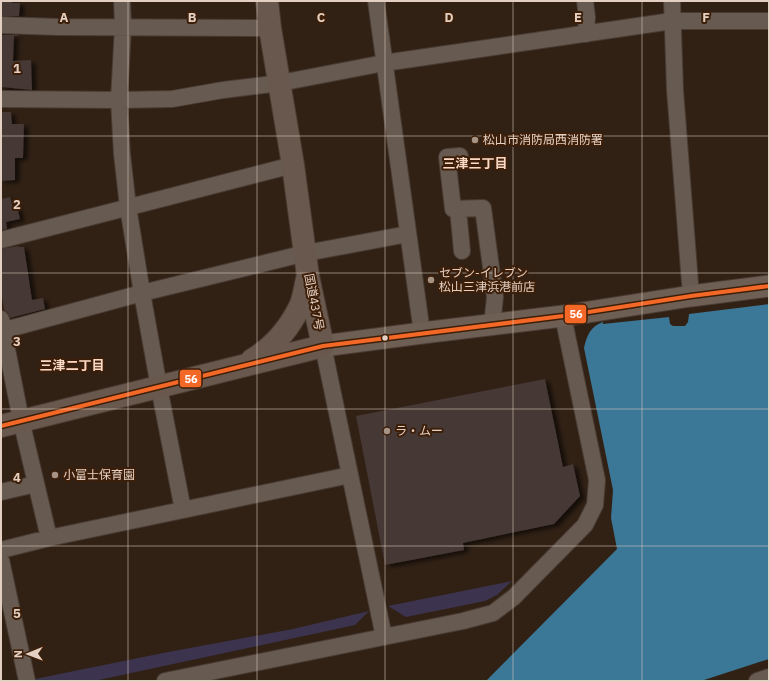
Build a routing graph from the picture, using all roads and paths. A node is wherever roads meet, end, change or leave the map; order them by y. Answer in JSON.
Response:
{"nodes":[{"id":1,"x":122,"y":1,"type":"edge"},
{"id":2,"x":266,"y":1,"type":"edge"},
{"id":3,"x":376,"y":1,"type":"edge"},
{"id":4,"x":585,"y":1,"type":"edge"},
{"id":5,"x":672,"y":1,"type":"edge"},
{"id":6,"x":672,"y":21,"type":"junction"},
{"id":7,"x":769,"y":21,"type":"edge"},
{"id":8,"x":1,"y":25,"type":"edge"},
{"id":9,"x":123,"y":26,"type":"junction"},
{"id":10,"x":270,"y":28,"type":"junction"},
{"id":11,"x":586,"y":34,"type":"junction"},
{"id":12,"x":384,"y":63,"type":"junction"},
{"id":13,"x":280,"y":83,"type":"junction"},
{"id":14,"x":1,"y":99,"type":"edge"},
{"id":15,"x":119,"y":100,"type":"junction"},
{"id":16,"x":460,"y":156,"type":"dead end"},
{"id":17,"x":293,"y":165,"type":"junction"},
{"id":18,"x":128,"y":207,"type":"junction"},
{"id":19,"x":458,"y":208,"type":"junction"},
{"id":20,"x":408,"y":234,"type":"junction"},
{"id":21,"x":1,"y":240,"type":"edge"},
{"id":22,"x":462,"y":251,"type":"dead end"},
{"id":23,"x":306,"y":253,"type":"junction"},
{"id":24,"x":308,"y":276,"type":"junction"},
{"id":25,"x":769,"y":286,"type":"edge"},
{"id":26,"x":142,"y":293,"type":"junction"},
{"id":27,"x":691,"y":296,"type":"junction"},
{"id":28,"x":563,"y":316,"type":"junction"},
{"id":29,"x":492,"y":325,"type":"junction"},
{"id":30,"x":2,"y":326,"type":"edge"},
{"id":31,"x":422,"y":333,"type":"junction"},
{"id":32,"x":323,"y":346,"type":"junction"},
{"id":33,"x":242,"y":366,"type":"junction"},
{"id":34,"x":159,"y":387,"type":"junction"},
{"id":35,"x":11,"y":423,"type":"edge"},
{"id":36,"x":350,"y":475,"type":"junction"},
{"id":37,"x":36,"y":484,"type":"junction"},
{"id":38,"x":1,"y":492,"type":"edge"},
{"id":39,"x":184,"y":510,"type":"junction"},
{"id":40,"x":49,"y":538,"type":"junction"},
{"id":41,"x":1,"y":550,"type":"edge"},
{"id":42,"x":1,"y":560,"type":"edge"},
{"id":43,"x":384,"y":637,"type":"junction"},
{"id":44,"x":769,"y":677,"type":"edge"},
{"id":45,"x":27,"y":681,"type":"edge"},
{"id":46,"x":165,"y":681,"type":"edge"},
{"id":47,"x":757,"y":681,"type":"edge"}],
"edges":[{"from":1,"to":9,"type":"street"},
{"from":2,"to":10,"type":"highway","name":"国道437号"},
{"from":3,"to":12,"type":"street"},
{"from":4,"to":11,"type":"street"},
{"from":5,"to":6,"type":"street"},
{"from":6,"to":7,"type":"street"},
{"from":6,"to":11,"type":"street"},
{"from":6,"to":27,"type":"street"},
{"from":8,"to":9,"type":"street"},
{"from":9,"to":10,"type":"street"},
{"from":9,"to":15,"type":"street"},
{"from":10,"to":13,"type":"highway","name":"国道437号"},
{"from":11,"to":12,"type":"street"},
{"from":12,"to":13,"type":"street"},
{"from":12,"to":20,"type":"street"},
{"from":13,"to":15,"type":"street"},
{"from":13,"to":17,"type":"highway","name":"国道437号"},
{"from":14,"to":15,"type":"street"},
{"from":15,"to":18,"type":"street"},
{"from":16,"to":19,"type":"street"},
{"from":17,"to":18,"type":"street"},
{"from":17,"to":23,"type":"highway","name":"国道437号"},
{"from":18,"to":21,"type":"street"},
{"from":18,"to":26,"type":"street"},
{"from":19,"to":22,"type":"street"},
{"from":19,"to":29,"type":"street"},
{"from":20,"to":23,"type":"street"},
{"from":20,"to":31,"type":"street"},
{"from":23,"to":24,"type":"highway","name":"国道437号"},
{"from":23,"to":26,"type":"street"},
{"from":24,"to":32,"type":"highway","name":"国道437号"},
{"from":24,"to":33,"type":"highway"},
{"from":25,"to":27,"type":"main road"},
{"from":26,"to":30,"type":"street"},
{"from":26,"to":34,"type":"street"},
{"from":27,"to":28,"type":"main road"},
{"from":28,"to":29,"type":"main road"},
{"from":28,"to":43,"type":"street"},
{"from":29,"to":31,"type":"main road"},
{"from":30,"to":35,"type":"street"},
{"from":31,"to":32,"type":"main road"},
{"from":32,"to":33,"type":"highway","name":"国道437号"},
{"from":32,"to":36,"type":"street"},
{"from":33,"to":34,"type":"highway","name":"国道437号"},
{"from":34,"to":35,"type":"highway","name":"国道437号"},
{"from":34,"to":39,"type":"street"},
{"from":35,"to":37,"type":"street"},
{"from":36,"to":39,"type":"street"},
{"from":36,"to":43,"type":"street"},
{"from":37,"to":38,"type":"street"},
{"from":37,"to":40,"type":"street"},
{"from":39,"to":40,"type":"street"},
{"from":40,"to":41,"type":"street"},
{"from":42,"to":45,"type":"street"},
{"from":43,"to":46,"type":"street"},
{"from":44,"to":47,"type":"street"}]}
